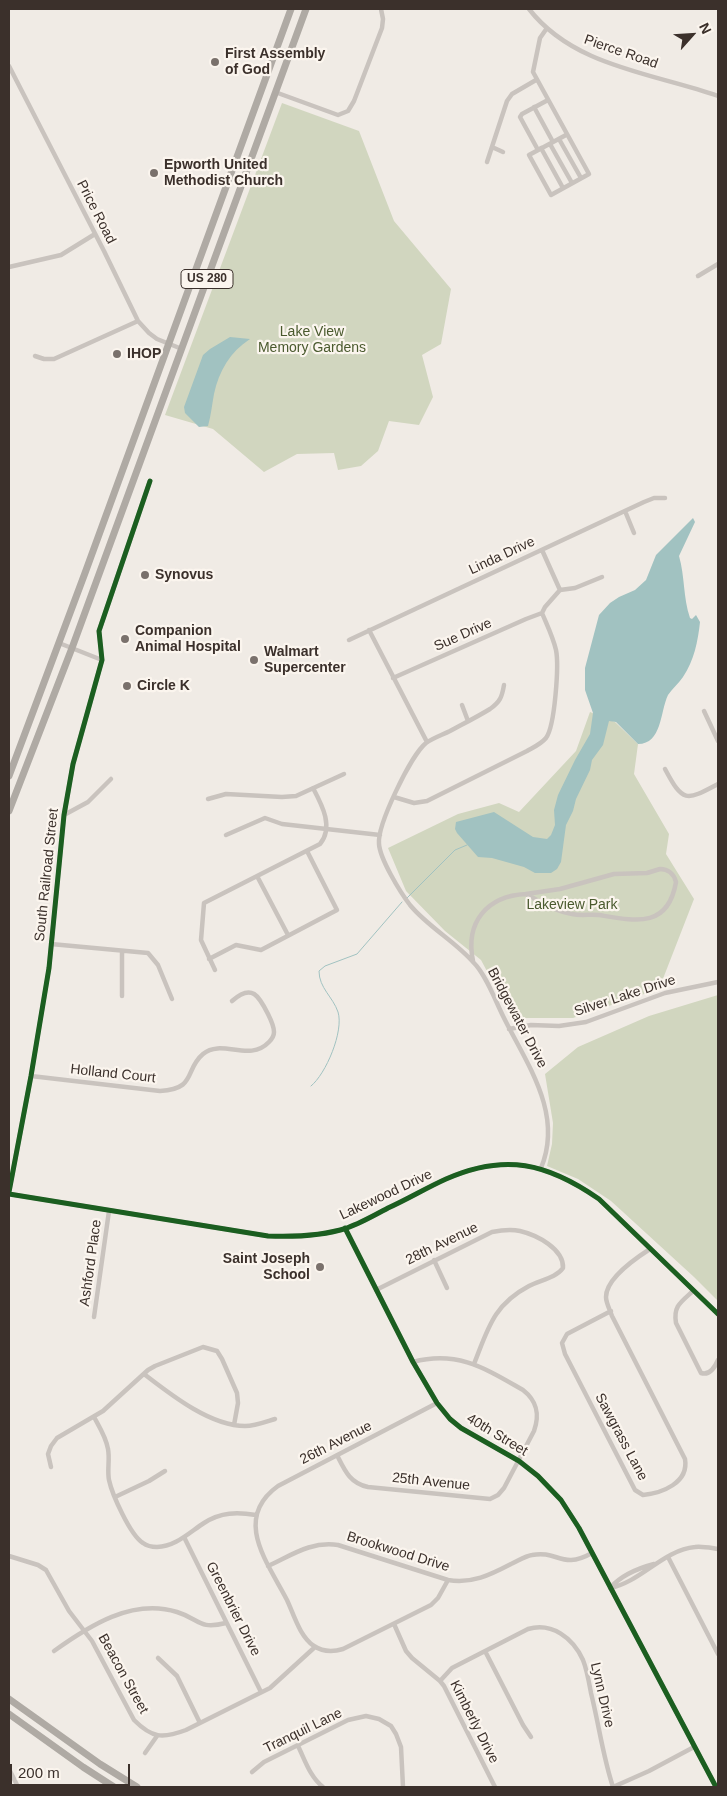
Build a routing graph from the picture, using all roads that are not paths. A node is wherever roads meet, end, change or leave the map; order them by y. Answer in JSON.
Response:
{"nodes":[{"id":1,"x":285,"y":9,"type":"edge"},
{"id":2,"x":291,"y":9,"type":"edge"},
{"id":3,"x":306,"y":9,"type":"edge"},
{"id":4,"x":380,"y":9,"type":"edge"},
{"id":5,"x":529,"y":9,"type":"edge"},
{"id":6,"x":546,"y":28,"type":"junction"},
{"id":7,"x":279,"y":42,"type":"junction"},
{"id":8,"x":9,"y":66,"type":"edge"},
{"id":9,"x":536,"y":80,"type":"junction"},
{"id":10,"x":275,"y":92,"type":"junction"},
{"id":11,"x":718,"y":96,"type":"edge"},
{"id":12,"x":548,"y":100,"type":"junction"},
{"id":13,"x":534,"y":107,"type":"junction"},
{"id":14,"x":566,"y":135,"type":"junction"},
{"id":15,"x":559,"y":139,"type":"junction"},
{"id":16,"x":551,"y":143,"type":"junction"},
{"id":17,"x":492,"y":147,"type":"junction"},
{"id":18,"x":540,"y":149,"type":"junction"},
{"id":19,"x":503,"y":152,"type":"dead end"},
{"id":20,"x":487,"y":162,"type":"dead end"},
{"id":21,"x":581,"y":178,"type":"junction"},
{"id":22,"x":572,"y":184,"type":"junction"},
{"id":23,"x":563,"y":188,"type":"junction"},
{"id":24,"x":95,"y":234,"type":"junction"},
{"id":25,"x":718,"y":264,"type":"edge"},
{"id":26,"x":9,"y":267,"type":"edge"},
{"id":27,"x":698,"y":276,"type":"dead end"},
{"id":28,"x":138,"y":321,"type":"junction"},
{"id":29,"x":168,"y":344,"type":"junction"},
{"id":30,"x":182,"y":349,"type":"junction"},
{"id":31,"x":35,"y":356,"type":"dead end"},
{"id":32,"x":150,"y":481,"type":"dead end"},
{"id":33,"x":665,"y":498,"type":"dead end"},
{"id":34,"x":625,"y":511,"type":"junction"},
{"id":35,"x":634,"y":533,"type":"dead end"},
{"id":36,"x":542,"y":550,"type":"junction"},
{"id":37,"x":602,"y":577,"type":"dead end"},
{"id":38,"x":560,"y":590,"type":"junction"},
{"id":39,"x":542,"y":614,"type":"junction"},
{"id":40,"x":368,"y":630,"type":"junction"},
{"id":41,"x":349,"y":640,"type":"dead end"},
{"id":42,"x":59,"y":643,"type":"junction"},
{"id":43,"x":72,"y":648,"type":"junction"},
{"id":44,"x":102,"y":660,"type":"junction"},
{"id":45,"x":393,"y":678,"type":"junction"},
{"id":46,"x":504,"y":685,"type":"dead end"},
{"id":47,"x":462,"y":705,"type":"dead end"},
{"id":48,"x":704,"y":710,"type":"dead end"},
{"id":49,"x":468,"y":721,"type":"junction"},
{"id":50,"x":718,"y":741,"type":"edge"},
{"id":51,"x":427,"y":742,"type":"junction"},
{"id":52,"x":665,"y":769,"type":"dead end"},
{"id":53,"x":344,"y":774,"type":"dead end"},
{"id":54,"x":9,"y":776,"type":"edge"},
{"id":55,"x":112,"y":779,"type":"dead end"},
{"id":56,"x":718,"y":784,"type":"edge"},
{"id":57,"x":313,"y":788,"type":"junction"},
{"id":58,"x":394,"y":797,"type":"junction"},
{"id":59,"x":208,"y":799,"type":"dead end"},
{"id":60,"x":9,"y":811,"type":"edge"},
{"id":61,"x":64,"y":815,"type":"junction"},
{"id":62,"x":326,"y":828,"type":"junction"},
{"id":63,"x":226,"y":835,"type":"dead end"},
{"id":64,"x":380,"y":835,"type":"junction"},
{"id":65,"x":307,"y":851,"type":"junction"},
{"id":66,"x":257,"y":876,"type":"junction"},
{"id":67,"x":526,"y":894,"type":"junction"},
{"id":68,"x":288,"y":935,"type":"junction"},
{"id":69,"x":50,"y":944,"type":"junction"},
{"id":70,"x":122,"y":951,"type":"junction"},
{"id":71,"x":209,"y":959,"type":"junction"},
{"id":72,"x":473,"y":960,"type":"junction"},
{"id":73,"x":215,"y":970,"type":"dead end"},
{"id":74,"x":718,"y":982,"type":"edge"},
{"id":75,"x":122,"y":996,"type":"dead end"},
{"id":76,"x":172,"y":999,"type":"dead end"},
{"id":77,"x":232,"y":1001,"type":"dead end"},
{"id":78,"x":509,"y":1029,"type":"junction"},
{"id":79,"x":31,"y":1076,"type":"junction"},
{"id":80,"x":541,"y":1168,"type":"junction"},
{"id":81,"x":9,"y":1193,"type":"edge"},
{"id":82,"x":109,"y":1211,"type":"junction"},
{"id":83,"x":345,"y":1228,"type":"junction"},
{"id":84,"x":650,"y":1249,"type":"junction"},
{"id":85,"x":434,"y":1260,"type":"junction"},
{"id":86,"x":447,"y":1288,"type":"dead end"},
{"id":87,"x":376,"y":1290,"type":"junction"},
{"id":88,"x":693,"y":1291,"type":"junction"},
{"id":89,"x":610,"y":1312,"type":"junction"},
{"id":90,"x":718,"y":1314,"type":"edge"},
{"id":91,"x":94,"y":1317,"type":"dead end"},
{"id":92,"x":718,"y":1360,"type":"edge"},
{"id":93,"x":414,"y":1362,"type":"junction"},
{"id":94,"x":474,"y":1364,"type":"junction"},
{"id":95,"x":144,"y":1374,"type":"junction"},
{"id":96,"x":437,"y":1403,"type":"junction"},
{"id":97,"x":94,"y":1417,"type":"junction"},
{"id":98,"x":275,"y":1419,"type":"dead end"},
{"id":99,"x":234,"y":1425,"type":"junction"},
{"id":100,"x":337,"y":1455,"type":"junction"},
{"id":101,"x":519,"y":1461,"type":"junction"},
{"id":102,"x":51,"y":1467,"type":"dead end"},
{"id":103,"x":165,"y":1470,"type":"dead end"},
{"id":104,"x":115,"y":1497,"type":"junction"},
{"id":105,"x":256,"y":1515,"type":"junction"},
{"id":106,"x":184,"y":1537,"type":"junction"},
{"id":107,"x":718,"y":1549,"type":"edge"},
{"id":108,"x":592,"y":1553,"type":"junction"},
{"id":109,"x":9,"y":1556,"type":"edge"},
{"id":110,"x":668,"y":1557,"type":"junction"},
{"id":111,"x":268,"y":1566,"type":"junction"},
{"id":112,"x":448,"y":1580,"type":"junction"},
{"id":113,"x":610,"y":1588,"type":"junction"},
{"id":114,"x":226,"y":1623,"type":"junction"},
{"id":115,"x":394,"y":1624,"type":"junction"},
{"id":116,"x":86,"y":1631,"type":"junction"},
{"id":117,"x":315,"y":1647,"type":"junction"},
{"id":118,"x":485,"y":1651,"type":"junction"},
{"id":119,"x":54,"y":1652,"type":"dead end"},
{"id":120,"x":718,"y":1654,"type":"edge"},
{"id":121,"x":158,"y":1658,"type":"dead end"},
{"id":122,"x":440,"y":1681,"type":"junction"},
{"id":123,"x":261,"y":1692,"type":"junction"},
{"id":124,"x":9,"y":1699,"type":"edge"},
{"id":125,"x":9,"y":1714,"type":"edge"},
{"id":126,"x":200,"y":1724,"type":"junction"},
{"id":127,"x":157,"y":1736,"type":"junction"},
{"id":128,"x":531,"y":1737,"type":"dead end"},
{"id":129,"x":298,"y":1746,"type":"junction"},
{"id":130,"x":694,"y":1747,"type":"junction"},
{"id":131,"x":145,"y":1753,"type":"dead end"},
{"id":132,"x":9,"y":1768,"type":"edge"},
{"id":133,"x":252,"y":1772,"type":"dead end"},
{"id":134,"x":18,"y":1787,"type":"edge"},
{"id":135,"x":114,"y":1787,"type":"edge"},
{"id":136,"x":138,"y":1787,"type":"edge"},
{"id":137,"x":322,"y":1787,"type":"edge"},
{"id":138,"x":403,"y":1787,"type":"edge"},
{"id":139,"x":495,"y":1787,"type":"edge"},
{"id":140,"x":613,"y":1787,"type":"edge"},
{"id":141,"x":716,"y":1787,"type":"edge"}],
"edges":[{"from":1,"to":7,"type":"highway"},
{"from":2,"to":7,"type":"highway","number":"US 280"},
{"from":3,"to":10,"type":"highway","number":"US 280"},
{"from":4,"to":10,"type":"street"},
{"from":5,"to":6,"type":"street","name":"Pierce Road"},
{"from":6,"to":9,"type":"street"},
{"from":6,"to":11,"type":"street","name":"Pierce Road"},
{"from":7,"to":29,"type":"highway","number":"US 280"},
{"from":8,"to":24,"type":"street","name":"Price Road"},
{"from":9,"to":12,"type":"street"},
{"from":9,"to":17,"type":"street"},
{"from":10,"to":30,"type":"highway","number":"US 280"},
{"from":12,"to":13,"type":"street"},
{"from":12,"to":14,"type":"street"},
{"from":13,"to":16,"type":"street"},
{"from":13,"to":18,"type":"street"},
{"from":14,"to":15,"type":"street"},
{"from":14,"to":21,"type":"street"},
{"from":15,"to":16,"type":"street"},
{"from":15,"to":21,"type":"street"},
{"from":16,"to":18,"type":"street"},
{"from":16,"to":22,"type":"street"},
{"from":17,"to":19,"type":"street"},
{"from":17,"to":20,"type":"street"},
{"from":18,"to":23,"type":"street"},
{"from":18,"to":23,"type":"street"},
{"from":21,"to":22,"type":"street"},
{"from":22,"to":23,"type":"street"},
{"from":24,"to":26,"type":"street"},
{"from":24,"to":28,"type":"street","name":"Price Road"},
{"from":25,"to":27,"type":"street"},
{"from":28,"to":29,"type":"street","name":"Price Road"},
{"from":28,"to":31,"type":"street"},
{"from":29,"to":30,"type":"street","name":"Price Road"},
{"from":29,"to":42,"type":"highway","number":"US 280"},
{"from":30,"to":43,"type":"highway","number":"US 280"},
{"from":32,"to":44,"type":"street","name":"South Railroad Street"},
{"from":33,"to":34,"type":"street","name":"Linda Drive"},
{"from":34,"to":35,"type":"street"},
{"from":34,"to":36,"type":"street","name":"Linda Drive"},
{"from":36,"to":38,"type":"street"},
{"from":36,"to":40,"type":"street","name":"Linda Drive"},
{"from":37,"to":38,"type":"street"},
{"from":38,"to":39,"type":"street"},
{"from":39,"to":45,"type":"street","name":"Sue Drive"},
{"from":39,"to":58,"type":"street"},
{"from":40,"to":41,"type":"street","name":"Linda Drive"},
{"from":40,"to":45,"type":"street"},
{"from":42,"to":43,"type":"street"},
{"from":42,"to":54,"type":"highway","number":"US 280"},
{"from":43,"to":44,"type":"street"},
{"from":43,"to":60,"type":"highway","number":"US 280"},
{"from":44,"to":61,"type":"street","name":"South Railroad Street"},
{"from":45,"to":51,"type":"street"},
{"from":46,"to":49,"type":"street","name":"Bridgewater Drive"},
{"from":47,"to":49,"type":"street"},
{"from":48,"to":50,"type":"street"},
{"from":49,"to":51,"type":"street","name":"Bridgewater Drive"},
{"from":51,"to":58,"type":"street","name":"Bridgewater Drive"},
{"from":52,"to":56,"type":"street"},
{"from":53,"to":57,"type":"street"},
{"from":55,"to":61,"type":"street"},
{"from":57,"to":59,"type":"street"},
{"from":57,"to":62,"type":"street"},
{"from":58,"to":64,"type":"street","name":"Bridgewater Drive"},
{"from":61,"to":69,"type":"street","name":"South Railroad Street"},
{"from":62,"to":63,"type":"street"},
{"from":62,"to":64,"type":"street"},
{"from":62,"to":65,"type":"street"},
{"from":64,"to":72,"type":"street","name":"Bridgewater Drive"},
{"from":65,"to":66,"type":"street"},
{"from":65,"to":68,"type":"street"},
{"from":66,"to":68,"type":"street"},
{"from":66,"to":71,"type":"street"},
{"from":67,"to":67,"type":"street"},
{"from":67,"to":72,"type":"street"},
{"from":68,"to":71,"type":"street"},
{"from":69,"to":70,"type":"street"},
{"from":69,"to":79,"type":"street","name":"South Railroad Street"},
{"from":70,"to":75,"type":"street"},
{"from":70,"to":76,"type":"street"},
{"from":71,"to":73,"type":"street"},
{"from":72,"to":78,"type":"street","name":"Bridgewater Drive"},
{"from":74,"to":78,"type":"street","name":"Silver Lake Drive"},
{"from":77,"to":79,"type":"street","name":"Holland Court"},
{"from":78,"to":80,"type":"street","name":"Bridgewater Drive"},
{"from":79,"to":81,"type":"street","name":"South Railroad Street"},
{"from":80,"to":83,"type":"street","name":"Lakewood Drive"},
{"from":80,"to":84,"type":"street","name":"Lakewood Drive"},
{"from":81,"to":82,"type":"street","name":"Lakewood Drive"},
{"from":82,"to":83,"type":"street","name":"Lakewood Drive"},
{"from":82,"to":91,"type":"street","name":"Ashford Place"},
{"from":83,"to":87,"type":"street","name":"40th Street"},
{"from":84,"to":88,"type":"street","name":"Lakewood Drive"},
{"from":84,"to":89,"type":"street","name":"Sawgrass Lane"},
{"from":85,"to":86,"type":"street"},
{"from":85,"to":87,"type":"street","name":"28th Avenue"},
{"from":85,"to":94,"type":"street","name":"28th Avenue"},
{"from":87,"to":93,"type":"street","name":"40th Street"},
{"from":88,"to":90,"type":"street","name":"Lakewood Drive"},
{"from":88,"to":92,"type":"street"},
{"from":89,"to":89,"type":"street","name":"Sawgrass Lane"},
{"from":93,"to":94,"type":"street","name":"25th Avenue"},
{"from":93,"to":96,"type":"street","name":"40th Street"},
{"from":94,"to":101,"type":"street","name":"25th Avenue"},
{"from":95,"to":97,"type":"street"},
{"from":95,"to":99,"type":"street"},
{"from":95,"to":99,"type":"street"},
{"from":96,"to":100,"type":"street","name":"26th Avenue"},
{"from":96,"to":101,"type":"street","name":"40th Street"},
{"from":97,"to":102,"type":"street"},
{"from":97,"to":104,"type":"street"},
{"from":98,"to":99,"type":"street"},
{"from":100,"to":101,"type":"street","name":"25th Avenue"},
{"from":100,"to":105,"type":"street","name":"26th Avenue"},
{"from":101,"to":108,"type":"street","name":"40th Street"},
{"from":103,"to":104,"type":"street"},
{"from":104,"to":106,"type":"street"},
{"from":105,"to":106,"type":"street"},
{"from":105,"to":111,"type":"street"},
{"from":106,"to":114,"type":"street","name":"Greenbrier Drive"},
{"from":107,"to":110,"type":"street"},
{"from":108,"to":112,"type":"street","name":"Brookwood Drive"},
{"from":108,"to":113,"type":"street","name":"40th Street"},
{"from":109,"to":116,"type":"street","name":"Beacon Street"},
{"from":110,"to":113,"type":"street"},
{"from":110,"to":120,"type":"street"},
{"from":111,"to":112,"type":"street","name":"Brookwood Drive"},
{"from":111,"to":117,"type":"street"},
{"from":112,"to":115,"type":"street"},
{"from":113,"to":130,"type":"street","name":"40th Street"},
{"from":114,"to":116,"type":"street"},
{"from":114,"to":123,"type":"street","name":"Greenbrier Drive"},
{"from":115,"to":117,"type":"street"},
{"from":115,"to":122,"type":"street","name":"Kimberly Drive"},
{"from":116,"to":119,"type":"street"},
{"from":116,"to":127,"type":"street","name":"Beacon Street"},
{"from":117,"to":123,"type":"street"},
{"from":118,"to":122,"type":"street","name":"Lynn Drive"},
{"from":118,"to":128,"type":"street"},
{"from":118,"to":140,"type":"street","name":"Lynn Drive"},
{"from":121,"to":126,"type":"street"},
{"from":122,"to":139,"type":"street","name":"Kimberly Drive"},
{"from":123,"to":126,"type":"street"},
{"from":124,"to":136,"type":"highway"},
{"from":125,"to":135,"type":"highway"},
{"from":126,"to":127,"type":"street"},
{"from":127,"to":131,"type":"street"},
{"from":129,"to":133,"type":"street","name":"Tranquil Lane"},
{"from":129,"to":137,"type":"street"},
{"from":129,"to":138,"type":"street","name":"Tranquil Lane"},
{"from":130,"to":140,"type":"street"},
{"from":130,"to":141,"type":"street","name":"40th Street"},
{"from":132,"to":134,"type":"street"}]}
